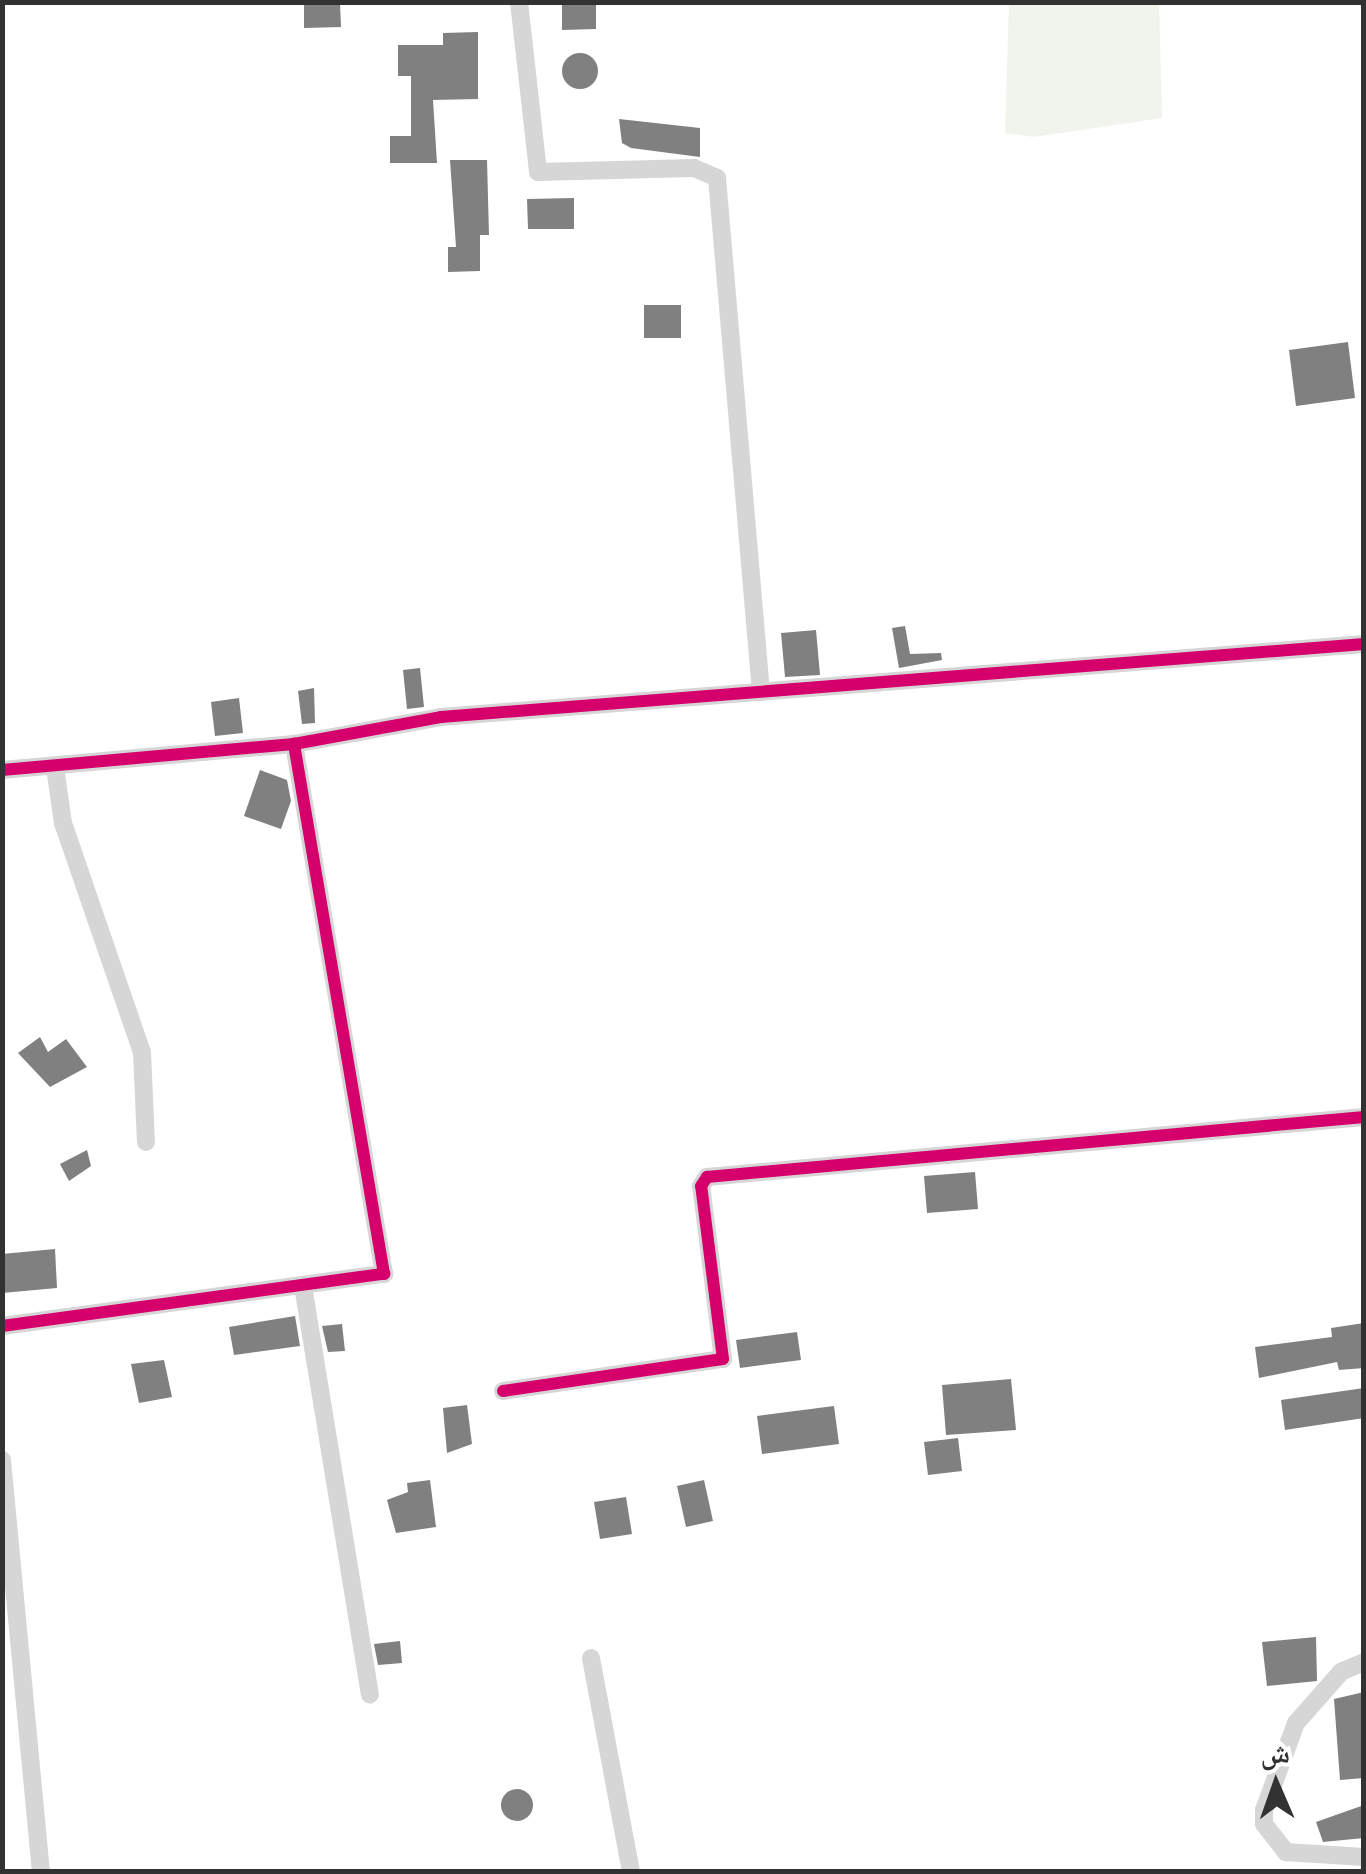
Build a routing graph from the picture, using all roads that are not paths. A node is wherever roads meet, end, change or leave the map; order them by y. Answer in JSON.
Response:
{"nodes":[{"id":1,"x":520,"y":2,"type":"edge"},
{"id":2,"x":1364,"y":644,"type":"edge"},
{"id":3,"x":762,"y":692,"type":"junction"},
{"id":4,"x":294,"y":744,"type":"junction"},
{"id":5,"x":55,"y":767,"type":"junction"},
{"id":6,"x":2,"y":770,"type":"edge"},
{"id":7,"x":1364,"y":1117,"type":"edge"},
{"id":8,"x":146,"y":1142,"type":"dead end"},
{"id":9,"x":303,"y":1286,"type":"junction"},
{"id":10,"x":2,"y":1326,"type":"edge"},
{"id":11,"x":504,"y":1390,"type":"dead end"},
{"id":12,"x":2,"y":1460,"type":"edge"},
{"id":13,"x":592,"y":1658,"type":"dead end"},
{"id":14,"x":1364,"y":1662,"type":"edge"},
{"id":15,"x":370,"y":1694,"type":"dead end"},
{"id":16,"x":1364,"y":1857,"type":"edge"},
{"id":17,"x":41,"y":1872,"type":"edge"},
{"id":18,"x":631,"y":1872,"type":"edge"}],
"edges":[{"from":1,"to":3,"type":"street"},
{"from":2,"to":3,"type":"street"},
{"from":3,"to":4,"type":"street"},
{"from":4,"to":5,"type":"street"},
{"from":4,"to":9,"type":"street"},
{"from":5,"to":6,"type":"street"},
{"from":5,"to":8,"type":"street"},
{"from":7,"to":11,"type":"street"},
{"from":9,"to":10,"type":"street"},
{"from":9,"to":15,"type":"street"},
{"from":12,"to":17,"type":"street"},
{"from":13,"to":18,"type":"street"},
{"from":14,"to":16,"type":"street"}]}
